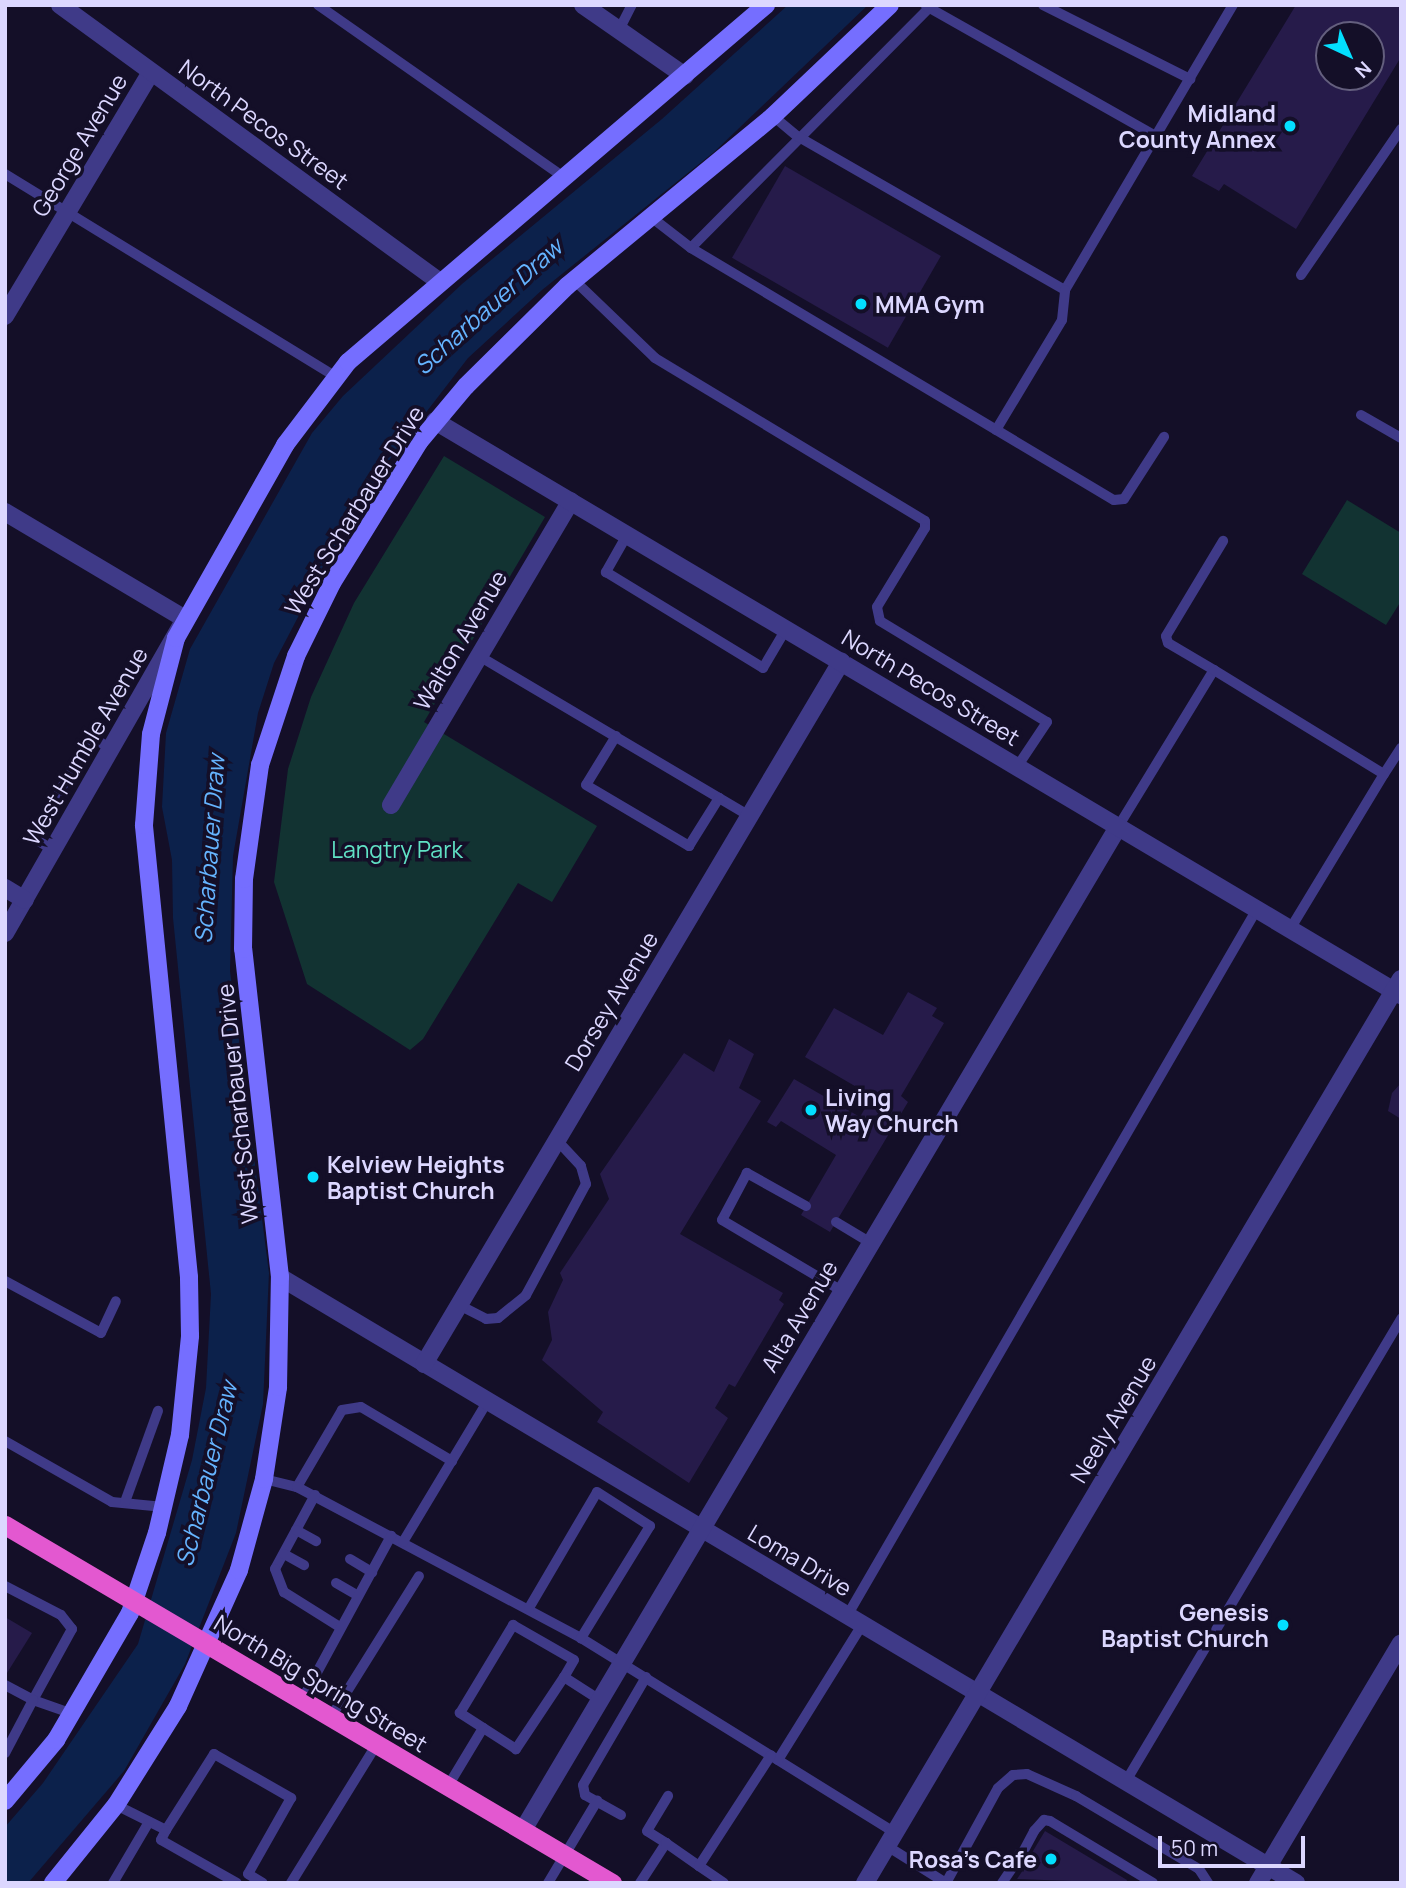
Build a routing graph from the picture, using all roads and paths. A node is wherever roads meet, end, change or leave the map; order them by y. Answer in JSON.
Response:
{"nodes":[{"id":1,"x":60,"y":5,"type":"edge"},
{"id":2,"x":318,"y":5,"type":"edge"},
{"id":3,"x":583,"y":5,"type":"edge"},
{"id":4,"x":632,"y":5,"type":"edge"},
{"id":5,"x":766,"y":5,"type":"edge"},
{"id":6,"x":890,"y":5,"type":"edge"},
{"id":7,"x":1043,"y":5,"type":"edge"},
{"id":8,"x":1233,"y":5,"type":"edge"},
{"id":9,"x":929,"y":6,"type":"edge"},
{"id":10,"x":619,"y":30,"type":"junction"},
{"id":11,"x":151,"y":72,"type":"junction"},
{"id":12,"x":685,"y":76,"type":"junction"},
{"id":13,"x":1190,"y":79,"type":"junction"},
{"id":14,"x":773,"y":116,"type":"junction"},
{"id":15,"x":1401,"y":130,"type":"edge"},
{"id":16,"x":797,"y":136,"type":"junction"},
{"id":17,"x":1156,"y":136,"type":"junction"},
{"id":18,"x":5,"y":174,"type":"edge"},
{"id":19,"x":564,"y":177,"type":"junction"},
{"id":20,"x":68,"y":211,"type":"junction"},
{"id":21,"x":651,"y":217,"type":"junction"},
{"id":22,"x":691,"y":248,"type":"junction"},
{"id":23,"x":1301,"y":275,"type":"dead end"},
{"id":24,"x":574,"y":280,"type":"junction"},
{"id":25,"x":439,"y":281,"type":"junction"},
{"id":26,"x":1065,"y":290,"type":"junction"},
{"id":27,"x":5,"y":316,"type":"edge"},
{"id":28,"x":336,"y":377,"type":"junction"},
{"id":29,"x":1361,"y":415,"type":"dead end"},
{"id":30,"x":435,"y":421,"type":"junction"},
{"id":31,"x":996,"y":430,"type":"junction"},
{"id":32,"x":1164,"y":437,"type":"dead end"},
{"id":33,"x":1401,"y":438,"type":"edge"},
{"id":34,"x":570,"y":501,"type":"junction"},
{"id":35,"x":5,"y":512,"type":"edge"},
{"id":36,"x":627,"y":534,"type":"junction"},
{"id":37,"x":1223,"y":541,"type":"dead end"},
{"id":38,"x":185,"y":620,"type":"junction"},
{"id":39,"x":786,"y":629,"type":"junction"},
{"id":40,"x":479,"y":656,"type":"junction"},
{"id":41,"x":841,"y":662,"type":"junction"},
{"id":42,"x":1214,"y":670,"type":"junction"},
{"id":43,"x":616,"y":736,"type":"junction"},
{"id":44,"x":1401,"y":748,"type":"edge"},
{"id":45,"x":111,"y":749,"type":"junction"},
{"id":46,"x":1017,"y":767,"type":"junction"},
{"id":47,"x":1384,"y":774,"type":"junction"},
{"id":48,"x":67,"y":779,"type":"junction"},
{"id":49,"x":88,"y":790,"type":"junction"},
{"id":50,"x":719,"y":798,"type":"junction"},
{"id":51,"x":391,"y":805,"type":"dead end"},
{"id":52,"x":750,"y":816,"type":"junction"},
{"id":53,"x":1118,"y":827,"type":"junction"},
{"id":54,"x":53,"y":850,"type":"junction"},
{"id":55,"x":5,"y":888,"type":"edge"},
{"id":56,"x":25,"y":900,"type":"junction"},
{"id":57,"x":1258,"y":909,"type":"junction"},
{"id":58,"x":1290,"y":929,"type":"junction"},
{"id":59,"x":5,"y":933,"type":"edge"},
{"id":60,"x":1398,"y":988,"type":"edge"},
{"id":61,"x":557,"y":1140,"type":"junction"},
{"id":62,"x":806,"y":1206,"type":"dead end"},
{"id":63,"x":836,"y":1222,"type":"dead end"},
{"id":64,"x":871,"y":1243,"type":"junction"},
{"id":65,"x":281,"y":1277,"type":"junction"},
{"id":66,"x":5,"y":1281,"type":"edge"},
{"id":67,"x":842,"y":1291,"type":"junction"},
{"id":68,"x":116,"y":1301,"type":"dead end"},
{"id":69,"x":459,"y":1305,"type":"junction"},
{"id":70,"x":1401,"y":1319,"type":"edge"},
{"id":71,"x":424,"y":1364,"type":"junction"},
{"id":72,"x":487,"y":1402,"type":"junction"},
{"id":73,"x":158,"y":1410,"type":"dead end"},
{"id":74,"x":9,"y":1443,"type":"edge"},
{"id":75,"x":5,"y":1456,"type":"edge"},
{"id":76,"x":452,"y":1461,"type":"junction"},
{"id":77,"x":264,"y":1479,"type":"junction"},
{"id":78,"x":297,"y":1488,"type":"junction"},
{"id":79,"x":315,"y":1495,"type":"junction"},
{"id":80,"x":125,"y":1502,"type":"junction"},
{"id":81,"x":164,"y":1507,"type":"junction"},
{"id":82,"x":5,"y":1525,"type":"edge"},
{"id":83,"x":701,"y":1529,"type":"junction"},
{"id":84,"x":296,"y":1530,"type":"junction"},
{"id":85,"x":391,"y":1536,"type":"junction"},
{"id":86,"x":316,"y":1541,"type":"dead end"},
{"id":87,"x":403,"y":1542,"type":"junction"},
{"id":88,"x":284,"y":1554,"type":"junction"},
{"id":89,"x":350,"y":1559,"type":"dead end"},
{"id":90,"x":303,"y":1565,"type":"dead end"},
{"id":91,"x":372,"y":1572,"type":"junction"},
{"id":92,"x":419,"y":1576,"type":"dead end"},
{"id":93,"x":336,"y":1583,"type":"dead end"},
{"id":94,"x":5,"y":1586,"type":"edge"},
{"id":95,"x":357,"y":1595,"type":"junction"},
{"id":96,"x":134,"y":1601,"type":"junction"},
{"id":97,"x":529,"y":1608,"type":"junction"},
{"id":98,"x":855,"y":1621,"type":"junction"},
{"id":99,"x":338,"y":1626,"type":"junction"},
{"id":100,"x":581,"y":1638,"type":"junction"},
{"id":101,"x":1401,"y":1643,"type":"edge"},
{"id":102,"x":209,"y":1645,"type":"junction"},
{"id":103,"x":622,"y":1662,"type":"junction"},
{"id":104,"x":564,"y":1677,"type":"junction"},
{"id":105,"x":646,"y":1677,"type":"junction"},
{"id":106,"x":5,"y":1685,"type":"edge"},
{"id":107,"x":978,"y":1694,"type":"junction"},
{"id":108,"x":33,"y":1700,"type":"junction"},
{"id":109,"x":302,"y":1700,"type":"junction"},
{"id":110,"x":600,"y":1700,"type":"junction"},
{"id":111,"x":73,"y":1714,"type":"junction"},
{"id":112,"x":331,"y":1717,"type":"junction"},
{"id":113,"x":483,"y":1728,"type":"junction"},
{"id":114,"x":377,"y":1744,"type":"junction"},
{"id":115,"x":6,"y":1751,"type":"edge"},
{"id":116,"x":775,"y":1757,"type":"junction"},
{"id":117,"x":1125,"y":1782,"type":"junction"},
{"id":118,"x":448,"y":1786,"type":"junction"},
{"id":119,"x":668,"y":1796,"type":"dead end"},
{"id":120,"x":5,"y":1801,"type":"edge"},
{"id":121,"x":597,"y":1801,"type":"junction"},
{"id":122,"x":116,"y":1805,"type":"junction"},
{"id":123,"x":621,"y":1815,"type":"dead end"},
{"id":124,"x":149,"y":1822,"type":"junction"},
{"id":125,"x":166,"y":1830,"type":"junction"},
{"id":126,"x":523,"y":1830,"type":"junction"},
{"id":127,"x":891,"y":1840,"type":"junction"},
{"id":128,"x":666,"y":1843,"type":"junction"},
{"id":129,"x":1023,"y":1852,"type":"dead end"},
{"id":130,"x":565,"y":1855,"type":"junction"},
{"id":131,"x":1014,"y":1865,"type":"dead end"},
{"id":132,"x":699,"y":1866,"type":"junction"},
{"id":133,"x":1268,"y":1866,"type":"junction"},
{"id":134,"x":245,"y":1878,"type":"edge"},
{"id":135,"x":53,"y":1883,"type":"edge"},
{"id":136,"x":113,"y":1883,"type":"edge"},
{"id":137,"x":237,"y":1883,"type":"edge"},
{"id":138,"x":263,"y":1883,"type":"edge"},
{"id":139,"x":291,"y":1883,"type":"edge"},
{"id":140,"x":548,"y":1883,"type":"edge"},
{"id":141,"x":612,"y":1883,"type":"edge"},
{"id":142,"x":639,"y":1883,"type":"edge"},
{"id":143,"x":724,"y":1883,"type":"edge"},
{"id":144,"x":865,"y":1883,"type":"edge"},
{"id":145,"x":946,"y":1883,"type":"edge"},
{"id":146,"x":1002,"y":1883,"type":"edge"},
{"id":147,"x":1153,"y":1883,"type":"edge"},
{"id":148,"x":1208,"y":1883,"type":"edge"},
{"id":149,"x":1258,"y":1883,"type":"edge"},
{"id":150,"x":1296,"y":1883,"type":"edge"}],
"edges":[{"from":1,"to":11,"type":"street","name":"North Pecos Street"},
{"from":2,"to":19,"type":"lane"},
{"from":3,"to":10,"type":"street"},
{"from":4,"to":10,"type":"lane"},
{"from":5,"to":12,"type":"main road"},
{"from":6,"to":14,"type":"main road","name":"West Scharbauer Drive"},
{"from":7,"to":13,"type":"lane"},
{"from":8,"to":13,"type":"lane"},
{"from":9,"to":16,"type":"lane"},
{"from":9,"to":17,"type":"lane"},
{"from":10,"to":12,"type":"street"},
{"from":11,"to":20,"type":"street","name":"George Avenue"},
{"from":11,"to":25,"type":"street","name":"North Pecos Street"},
{"from":12,"to":19,"type":"main road"},
{"from":13,"to":17,"type":"lane"},
{"from":14,"to":16,"type":"lane"},
{"from":14,"to":21,"type":"main road","name":"West Scharbauer Drive"},
{"from":15,"to":23,"type":"lane"},
{"from":16,"to":22,"type":"lane"},
{"from":16,"to":26,"type":"lane"},
{"from":17,"to":26,"type":"lane"},
{"from":18,"to":20,"type":"lane"},
{"from":19,"to":25,"type":"main road"},
{"from":20,"to":27,"type":"street","name":"George Avenue"},
{"from":20,"to":28,"type":"lane"},
{"from":21,"to":22,"type":"lane"},
{"from":21,"to":24,"type":"main road","name":"West Scharbauer Drive"},
{"from":22,"to":31,"type":"lane"},
{"from":24,"to":30,"type":"main road","name":"West Scharbauer Drive"},
{"from":24,"to":46,"type":"lane"},
{"from":25,"to":28,"type":"main road"},
{"from":26,"to":31,"type":"lane"},
{"from":28,"to":38,"type":"main road"},
{"from":29,"to":33,"type":"lane"},
{"from":30,"to":34,"type":"street","name":"North Pecos Street"},
{"from":30,"to":65,"type":"main road","name":"West Scharbauer Drive"},
{"from":31,"to":32,"type":"lane"},
{"from":34,"to":36,"type":"street","name":"North Pecos Street"},
{"from":34,"to":40,"type":"street","name":"Walton Avenue"},
{"from":35,"to":38,"type":"street"},
{"from":36,"to":39,"type":"street","name":"North Pecos Street"},
{"from":36,"to":39,"type":"lane"},
{"from":37,"to":42,"type":"lane"},
{"from":38,"to":45,"type":"street","name":"West Humble Avenue"},
{"from":38,"to":81,"type":"main road"},
{"from":39,"to":41,"type":"street","name":"North Pecos Street"},
{"from":40,"to":43,"type":"lane"},
{"from":40,"to":51,"type":"street","name":"Walton Avenue"},
{"from":41,"to":46,"type":"street","name":"North Pecos Street"},
{"from":41,"to":52,"type":"street","name":"Dorsey Avenue"},
{"from":42,"to":47,"type":"lane"},
{"from":42,"to":53,"type":"lane"},
{"from":43,"to":50,"type":"lane"},
{"from":43,"to":50,"type":"lane"},
{"from":44,"to":47,"type":"lane"},
{"from":45,"to":48,"type":"lane"},
{"from":45,"to":49,"type":"street","name":"West Humble Avenue"},
{"from":46,"to":53,"type":"street","name":"North Pecos Street"},
{"from":47,"to":58,"type":"lane"},
{"from":48,"to":49,"type":"lane"},
{"from":48,"to":54,"type":"lane"},
{"from":49,"to":54,"type":"street","name":"West Humble Avenue"},
{"from":50,"to":52,"type":"lane"},
{"from":52,"to":61,"type":"street","name":"Dorsey Avenue"},
{"from":53,"to":57,"type":"street","name":"North Pecos Street"},
{"from":53,"to":64,"type":"street","name":"Alta Avenue"},
{"from":54,"to":56,"type":"street","name":"West Humble Avenue"},
{"from":55,"to":56,"type":"street"},
{"from":56,"to":59,"type":"street","name":"West Humble Avenue"},
{"from":57,"to":58,"type":"street","name":"North Pecos Street"},
{"from":57,"to":98,"type":"lane"},
{"from":58,"to":60,"type":"street","name":"North Pecos Street"},
{"from":60,"to":107,"type":"street","name":"Neely Avenue"},
{"from":61,"to":69,"type":"street","name":"Dorsey Avenue"},
{"from":61,"to":69,"type":"lane"},
{"from":62,"to":67,"type":"lane"},
{"from":63,"to":64,"type":"lane"},
{"from":64,"to":67,"type":"street","name":"Alta Avenue"},
{"from":65,"to":71,"type":"street","name":"Loma Drive"},
{"from":65,"to":77,"type":"main road","name":"West Scharbauer Drive"},
{"from":66,"to":68,"type":"lane"},
{"from":67,"to":83,"type":"street","name":"Alta Avenue"},
{"from":69,"to":71,"type":"street","name":"Dorsey Avenue"},
{"from":70,"to":117,"type":"lane"},
{"from":71,"to":72,"type":"street","name":"Loma Drive"},
{"from":72,"to":76,"type":"lane"},
{"from":72,"to":83,"type":"street","name":"Loma Drive"},
{"from":73,"to":80,"type":"lane"},
{"from":74,"to":75,"type":"lane"},
{"from":74,"to":80,"type":"lane"},
{"from":76,"to":78,"type":"lane"},
{"from":76,"to":87,"type":"lane"},
{"from":77,"to":78,"type":"lane"},
{"from":77,"to":102,"type":"main road","name":"West Scharbauer Drive"},
{"from":78,"to":79,"type":"lane"},
{"from":79,"to":84,"type":"lane"},
{"from":79,"to":85,"type":"lane"},
{"from":80,"to":81,"type":"lane"},
{"from":81,"to":96,"type":"main road"},
{"from":82,"to":96,"type":"highway","name":"North Big Spring Street"},
{"from":83,"to":98,"type":"street","name":"Loma Drive"},
{"from":83,"to":103,"type":"street","name":"Alta Avenue"},
{"from":84,"to":86,"type":"lane"},
{"from":84,"to":88,"type":"lane"},
{"from":85,"to":87,"type":"lane"},
{"from":85,"to":91,"type":"lane"},
{"from":87,"to":97,"type":"lane"},
{"from":88,"to":90,"type":"lane"},
{"from":88,"to":99,"type":"lane"},
{"from":89,"to":91,"type":"lane"},
{"from":91,"to":95,"type":"lane"},
{"from":92,"to":112,"type":"lane"},
{"from":93,"to":95,"type":"lane"},
{"from":94,"to":108,"type":"lane"},
{"from":95,"to":99,"type":"lane"},
{"from":96,"to":102,"type":"highway","name":"North Big Spring Street"},
{"from":96,"to":111,"type":"main road"},
{"from":97,"to":100,"type":"lane"},
{"from":97,"to":100,"type":"lane"},
{"from":98,"to":107,"type":"street","name":"Loma Drive"},
{"from":98,"to":116,"type":"lane"},
{"from":99,"to":109,"type":"lane"},
{"from":100,"to":103,"type":"lane"},
{"from":101,"to":133,"type":"street"},
{"from":102,"to":109,"type":"highway","name":"North Big Spring Street"},
{"from":102,"to":122,"type":"main road","name":"West Scharbauer Drive"},
{"from":103,"to":105,"type":"lane"},
{"from":103,"to":110,"type":"street","name":"Alta Avenue"},
{"from":104,"to":110,"type":"lane"},
{"from":104,"to":113,"type":"lane"},
{"from":104,"to":113,"type":"lane"},
{"from":105,"to":116,"type":"lane"},
{"from":105,"to":121,"type":"lane"},
{"from":106,"to":108,"type":"lane"},
{"from":107,"to":117,"type":"street","name":"Loma Drive"},
{"from":107,"to":127,"type":"street","name":"Neely Avenue"},
{"from":108,"to":111,"type":"lane"},
{"from":108,"to":115,"type":"lane"},
{"from":109,"to":112,"type":"highway","name":"North Big Spring Street"},
{"from":110,"to":126,"type":"street","name":"Alta Avenue"},
{"from":111,"to":120,"type":"main road"},
{"from":112,"to":114,"type":"highway","name":"North Big Spring Street"},
{"from":113,"to":118,"type":"lane"},
{"from":114,"to":118,"type":"highway","name":"North Big Spring Street"},
{"from":114,"to":139,"type":"lane"},
{"from":116,"to":127,"type":"lane"},
{"from":116,"to":132,"type":"lane"},
{"from":117,"to":133,"type":"street","name":"Loma Drive"},
{"from":118,"to":126,"type":"highway","name":"North Big Spring Street"},
{"from":119,"to":128,"type":"lane"},
{"from":121,"to":123,"type":"lane"},
{"from":121,"to":130,"type":"lane"},
{"from":122,"to":124,"type":"lane"},
{"from":122,"to":135,"type":"main road","name":"West Scharbauer Drive"},
{"from":124,"to":125,"type":"lane"},
{"from":124,"to":136,"type":"lane"},
{"from":125,"to":134,"type":"lane"},
{"from":125,"to":137,"type":"lane"},
{"from":126,"to":130,"type":"highway","name":"North Big Spring Street"},
{"from":127,"to":144,"type":"street","name":"Neely Avenue"},
{"from":127,"to":145,"type":"lane"},
{"from":128,"to":132,"type":"lane"},
{"from":128,"to":142,"type":"lane"},
{"from":129,"to":147,"type":"lane"},
{"from":130,"to":140,"type":"lane"},
{"from":130,"to":141,"type":"highway","name":"North Big Spring Street"},
{"from":131,"to":146,"type":"lane"},
{"from":132,"to":143,"type":"lane"},
{"from":133,"to":149,"type":"street"},
{"from":133,"to":150,"type":"street","name":"Loma Drive"},
{"from":134,"to":138,"type":"lane"},
{"from":145,"to":148,"type":"lane"}]}
